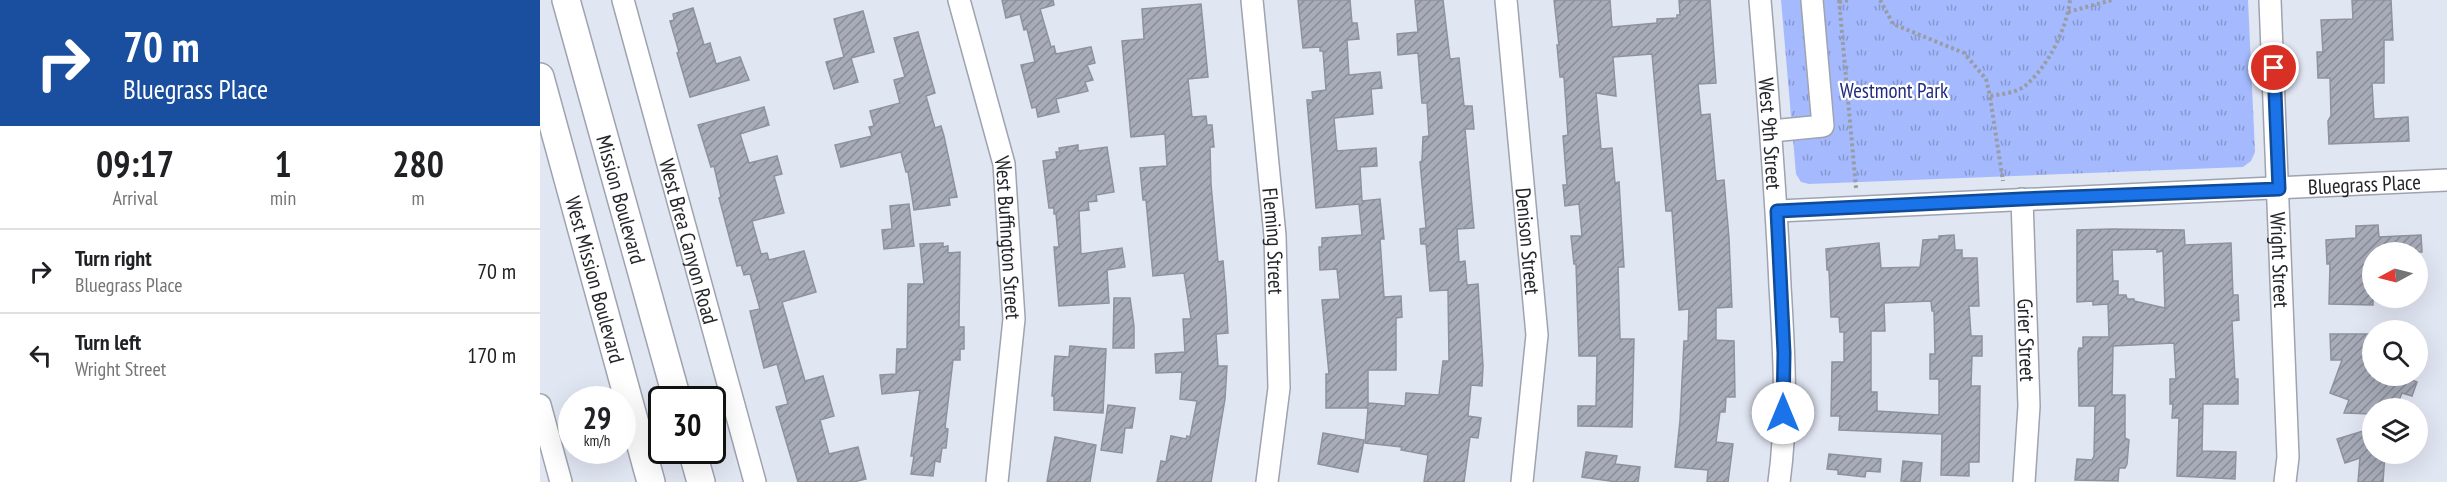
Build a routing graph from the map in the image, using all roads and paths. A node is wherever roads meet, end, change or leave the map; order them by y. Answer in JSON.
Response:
{"nodes":[{"id":1,"x":566,"y":0,"type":"edge"},
{"id":2,"x":622,"y":0,"type":"edge"},
{"id":3,"x":958,"y":0,"type":"edge"},
{"id":4,"x":1252,"y":0,"type":"edge"},
{"id":5,"x":1506,"y":0,"type":"edge"},
{"id":6,"x":1760,"y":0,"type":"edge"},
{"id":7,"x":1812,"y":0,"type":"edge"},
{"id":8,"x":1849,"y":0,"type":"edge"},
{"id":9,"x":1880,"y":0,"type":"edge"},
{"id":10,"x":2070,"y":0,"type":"edge"},
{"id":11,"x":2112,"y":0,"type":"edge"},
{"id":12,"x":2271,"y":0,"type":"edge"},
{"id":13,"x":1839,"y":1,"type":"edge"},
{"id":14,"x":2068,"y":12,"type":"junction"},
{"id":15,"x":540,"y":77,"type":"edge"},
{"id":16,"x":1990,"y":96,"type":"junction"},
{"id":17,"x":1771,"y":131,"type":"junction"},
{"id":18,"x":2447,"y":180,"type":"edge"},
{"id":19,"x":2003,"y":182,"type":"junction"},
{"id":20,"x":1991,"y":183,"type":"dead end"},
{"id":21,"x":1867,"y":188,"type":"dead end"},
{"id":22,"x":2279,"y":189,"type":"junction"},
{"id":23,"x":2018,"y":190,"type":"junction"},
{"id":24,"x":1777,"y":211,"type":"junction"},
{"id":25,"x":673,"y":386,"type":"edge"},
{"id":26,"x":540,"y":405,"type":"edge"},
{"id":27,"x":696,"y":464,"type":"edge"},
{"id":28,"x":561,"y":482,"type":"edge"},
{"id":29,"x":651,"y":482,"type":"edge"},
{"id":30,"x":700,"y":482,"type":"edge"},
{"id":31,"x":755,"y":482,"type":"edge"},
{"id":32,"x":997,"y":482,"type":"edge"},
{"id":33,"x":1267,"y":482,"type":"edge"},
{"id":34,"x":1522,"y":482,"type":"edge"},
{"id":35,"x":1779,"y":482,"type":"edge"},
{"id":36,"x":2024,"y":482,"type":"edge"},
{"id":37,"x":2285,"y":482,"type":"edge"}],
"edges":[{"from":1,"to":25,"type":"main road","name":"Mission Boulevard"},
{"from":2,"to":31,"type":"street","name":"West Brea Canyon Road"},
{"from":3,"to":32,"type":"street","name":"West Buffington Street"},
{"from":4,"to":33,"type":"street","name":"Fleming Street"},
{"from":5,"to":34,"type":"street","name":"Denison Street"},
{"from":6,"to":17,"type":"street","name":"West 9th Street"},
{"from":7,"to":17,"type":"street"},
{"from":8,"to":13,"type":"path"},
{"from":9,"to":16,"type":"path"},
{"from":10,"to":14,"type":"path"},
{"from":11,"to":14,"type":"path"},
{"from":12,"to":22,"type":"street","name":"Wright Street"},
{"from":13,"to":21,"type":"path"},
{"from":14,"to":16,"type":"path"},
{"from":15,"to":29,"type":"main road","name":"West Mission Boulevard"},
{"from":16,"to":19,"type":"path"},
{"from":17,"to":24,"type":"street","name":"West 9th Street"},
{"from":18,"to":22,"type":"street","name":"Bluegrass Place"},
{"from":19,"to":20,"type":"path"},
{"from":19,"to":23,"type":"path"},
{"from":22,"to":23,"type":"street","name":"Bluegrass Place"},
{"from":22,"to":37,"type":"street","name":"Wright Street"},
{"from":23,"to":24,"type":"street","name":"Bluegrass Place"},
{"from":23,"to":36,"type":"street","name":"Grier Street"},
{"from":24,"to":35,"type":"street","name":"West 9th Street"},
{"from":26,"to":28,"type":"street"},
{"from":27,"to":30,"type":"main road"}]}
